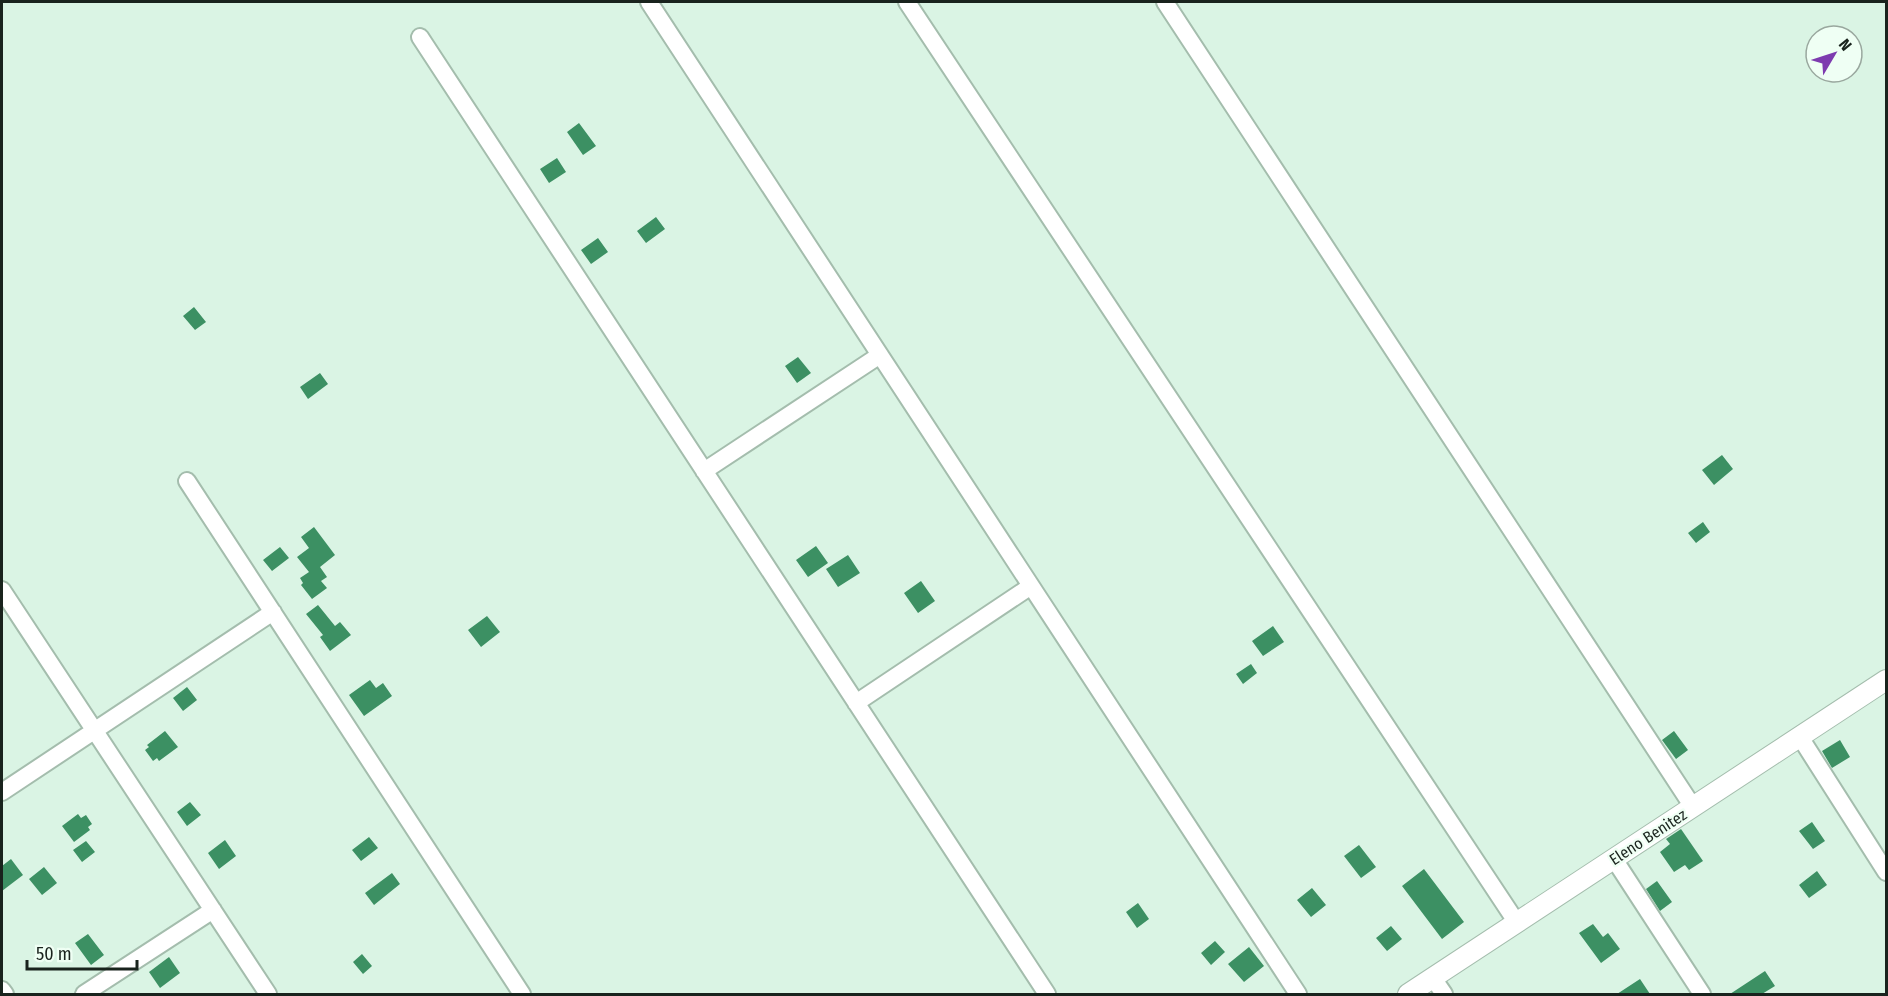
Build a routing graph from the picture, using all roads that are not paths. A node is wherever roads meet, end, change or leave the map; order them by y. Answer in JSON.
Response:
{"nodes":[{"id":1,"x":649,"y":2,"type":"edge"},
{"id":2,"x":907,"y":2,"type":"edge"},
{"id":3,"x":1165,"y":2,"type":"edge"},
{"id":4,"x":420,"y":37,"type":"dead end"},
{"id":5,"x":880,"y":355,"type":"junction"},
{"id":6,"x":704,"y":471,"type":"junction"},
{"id":7,"x":187,"y":481,"type":"dead end"},
{"id":8,"x":1031,"y":586,"type":"junction"},
{"id":9,"x":2,"y":590,"type":"edge"},
{"id":10,"x":273,"y":612,"type":"junction"},
{"id":11,"x":1887,"y":680,"type":"edge"},
{"id":12,"x":856,"y":703,"type":"junction"},
{"id":13,"x":94,"y":731,"type":"junction"},
{"id":14,"x":1800,"y":737,"type":"junction"},
{"id":15,"x":2,"y":792,"type":"edge"},
{"id":16,"x":1693,"y":807,"type":"junction"},
{"id":17,"x":1614,"y":859,"type":"junction"},
{"id":18,"x":1887,"y":872,"type":"edge"},
{"id":19,"x":213,"y":910,"type":"junction"},
{"id":20,"x":1517,"y":923,"type":"junction"},
{"id":21,"x":1434,"y":978,"type":"junction"},
{"id":22,"x":2,"y":990,"type":"edge"},
{"id":23,"x":5,"y":994,"type":"edge"},
{"id":24,"x":84,"y":994,"type":"edge"},
{"id":25,"x":268,"y":994,"type":"edge"},
{"id":26,"x":522,"y":994,"type":"edge"},
{"id":27,"x":1047,"y":994,"type":"edge"},
{"id":28,"x":1298,"y":994,"type":"edge"},
{"id":29,"x":1408,"y":994,"type":"edge"},
{"id":30,"x":1444,"y":994,"type":"edge"},
{"id":31,"x":1702,"y":994,"type":"edge"}],
"edges":[{"from":1,"to":5,"type":"street"},
{"from":2,"to":20,"type":"street"},
{"from":3,"to":16,"type":"street"},
{"from":4,"to":6,"type":"street"},
{"from":5,"to":6,"type":"street"},
{"from":5,"to":8,"type":"street"},
{"from":6,"to":12,"type":"street"},
{"from":7,"to":10,"type":"street"},
{"from":8,"to":12,"type":"street"},
{"from":8,"to":28,"type":"street"},
{"from":9,"to":13,"type":"street"},
{"from":10,"to":13,"type":"street"},
{"from":10,"to":26,"type":"street"},
{"from":11,"to":14,"type":"street","name":"Eleno Benitez"},
{"from":12,"to":27,"type":"street"},
{"from":13,"to":15,"type":"street"},
{"from":13,"to":19,"type":"street"},
{"from":14,"to":16,"type":"street","name":"Eleno Benitez"},
{"from":14,"to":18,"type":"street"},
{"from":16,"to":17,"type":"street","name":"Eleno Benitez"},
{"from":17,"to":20,"type":"street","name":"Eleno Benitez"},
{"from":17,"to":31,"type":"street"},
{"from":19,"to":24,"type":"street"},
{"from":19,"to":25,"type":"street"},
{"from":20,"to":21,"type":"street","name":"Eleno Benitez"},
{"from":21,"to":29,"type":"street","name":"Eleno Benitez"},
{"from":21,"to":30,"type":"street"},
{"from":22,"to":23,"type":"street"}]}
